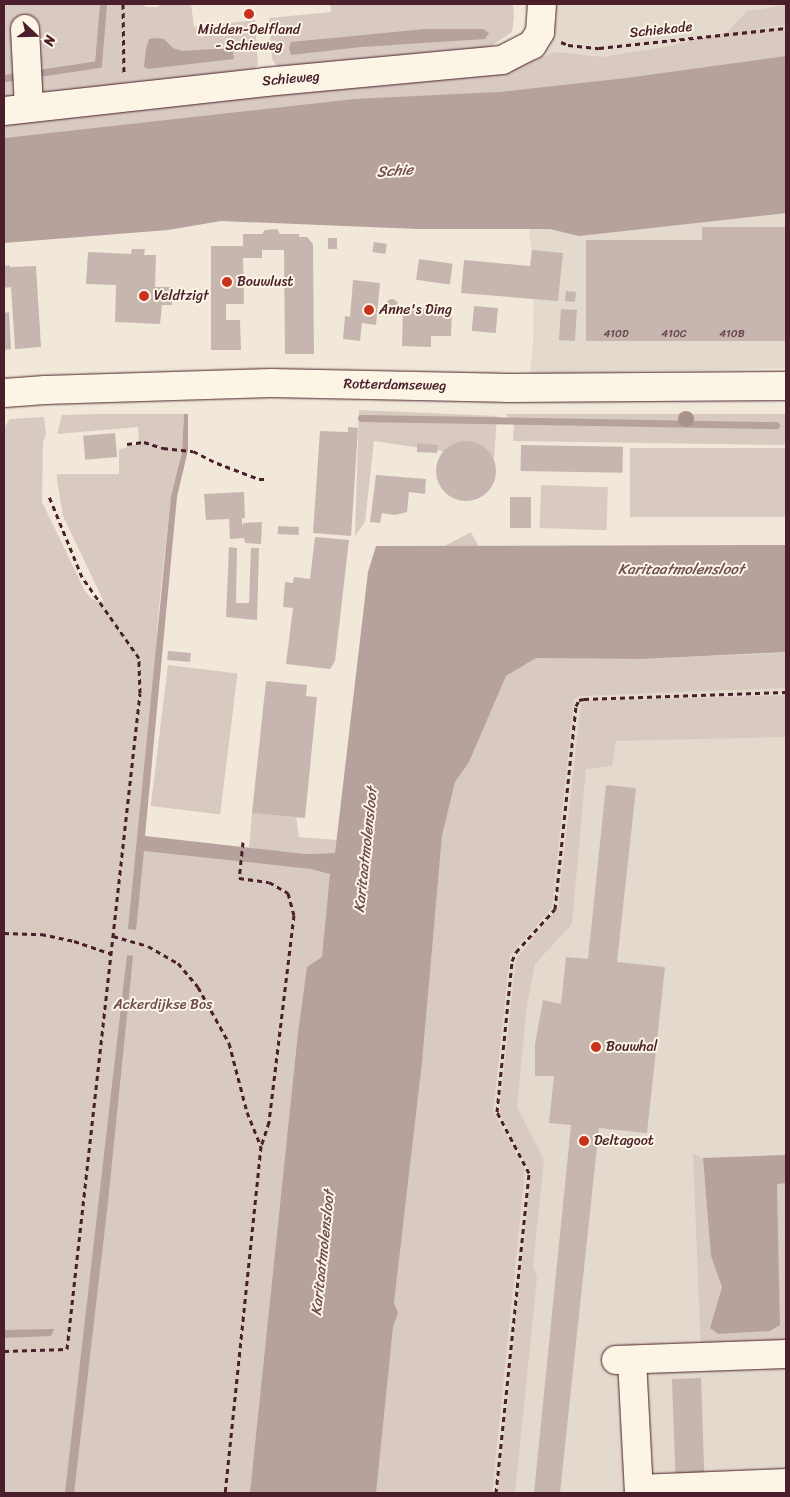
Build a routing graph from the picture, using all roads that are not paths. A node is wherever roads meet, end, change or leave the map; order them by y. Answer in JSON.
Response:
{"nodes":[{"id":1,"x":542,"y":4,"type":"edge"},
{"id":2,"x":25,"y":29,"type":"dead end"},
{"id":3,"x":20,"y":102,"type":"edge"},
{"id":4,"x":786,"y":386,"type":"edge"},
{"id":5,"x":4,"y":393,"type":"edge"},
{"id":6,"x":786,"y":1354,"type":"edge"},
{"id":7,"x":786,"y":1483,"type":"edge"},
{"id":8,"x":639,"y":1491,"type":"edge"}],
"edges":[{"from":1,"to":3,"type":"street","name":"Schieweg"},
{"from":2,"to":3,"type":"street"},
{"from":4,"to":5,"type":"street","name":"Rotterdamseweg"},
{"from":6,"to":8,"type":"street"},
{"from":7,"to":8,"type":"street"}]}
